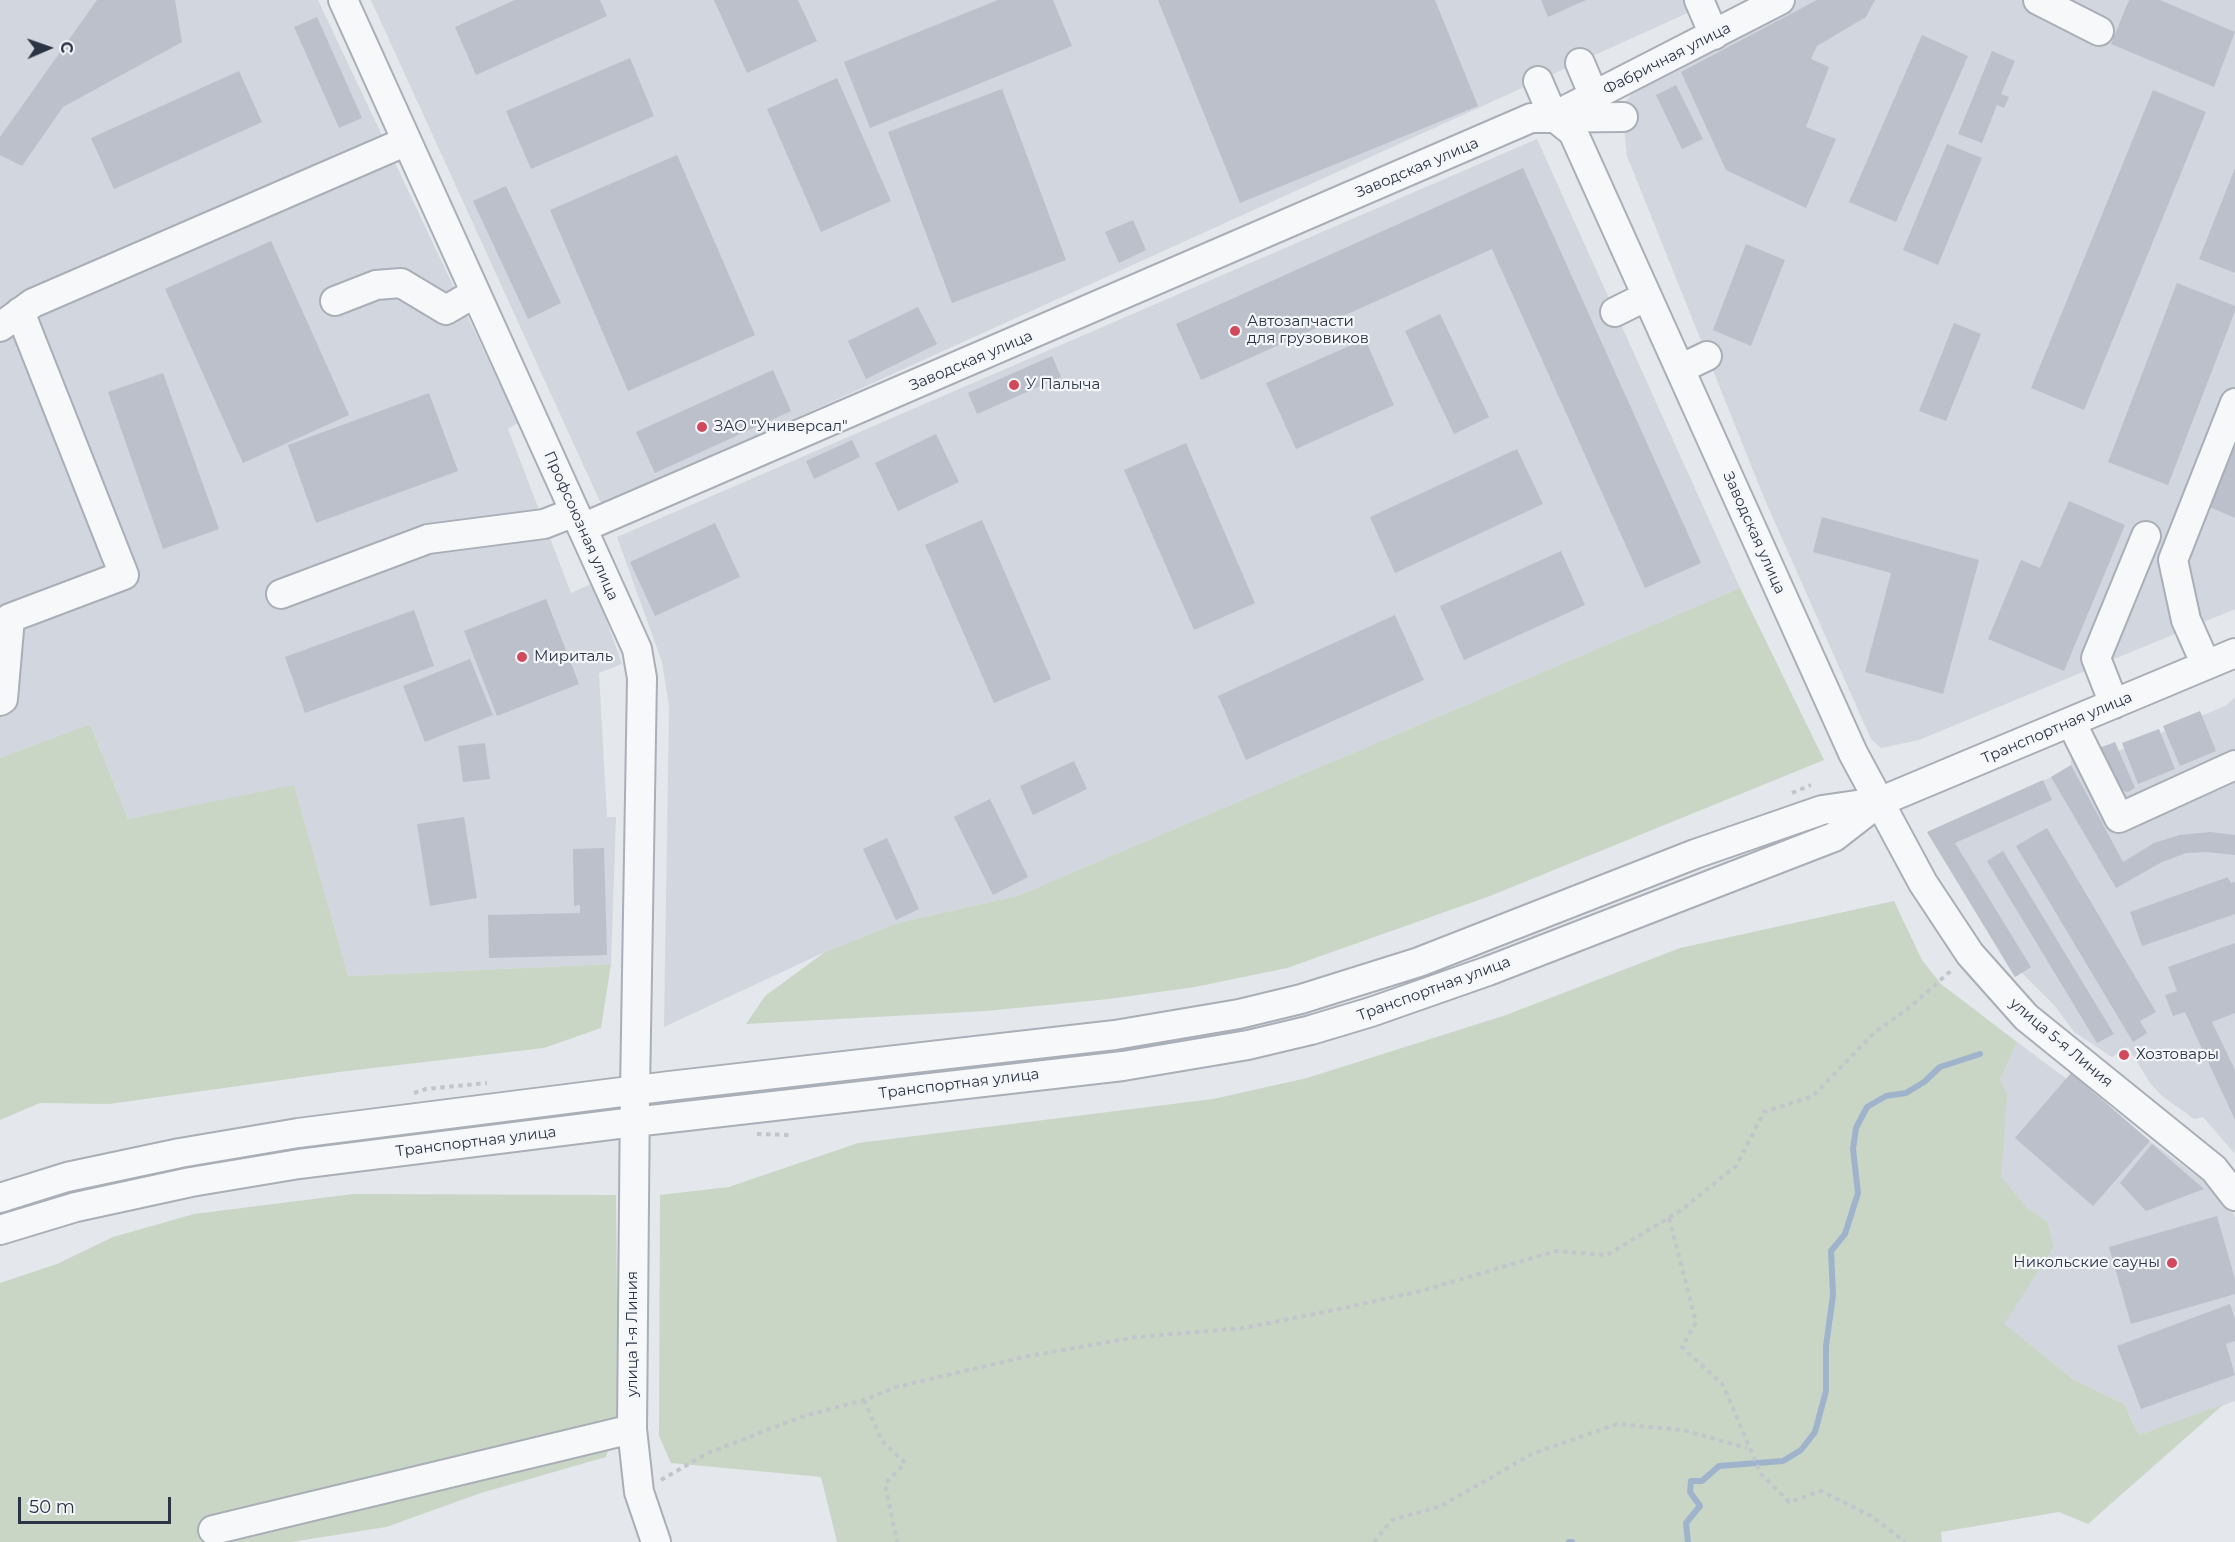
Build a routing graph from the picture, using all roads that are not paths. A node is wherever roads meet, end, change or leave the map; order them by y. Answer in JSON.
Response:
{"nodes":[{"id":1,"x":343,"y":0,"type":"edge"},
{"id":2,"x":1699,"y":0,"type":"edge"},
{"id":3,"x":1780,"y":0,"type":"edge"},
{"id":4,"x":2038,"y":0,"type":"edge"},
{"id":5,"x":2099,"y":31,"type":"dead end"},
{"id":6,"x":1714,"y":35,"type":"junction"},
{"id":7,"x":1580,"y":63,"type":"dead end"},
{"id":8,"x":1538,"y":81,"type":"dead end"},
{"id":9,"x":1594,"y":96,"type":"junction"},
{"id":10,"x":1553,"y":116,"type":"junction"},
{"id":11,"x":1623,"y":117,"type":"dead end"},
{"id":12,"x":407,"y":141,"type":"junction"},
{"id":13,"x":475,"y":294,"type":"junction"},
{"id":14,"x":1647,"y":296,"type":"junction"},
{"id":15,"x":335,"y":302,"type":"dead end"},
{"id":16,"x":1615,"y":312,"type":"dead end"},
{"id":17,"x":10,"y":320,"type":"edge"},
{"id":18,"x":1707,"y":356,"type":"dead end"},
{"id":19,"x":1680,"y":369,"type":"junction"},
{"id":20,"x":2235,"y":403,"type":"edge"},
{"id":21,"x":579,"y":520,"type":"junction"},
{"id":22,"x":2145,"y":536,"type":"dead end"},
{"id":23,"x":281,"y":594,"type":"dead end"},
{"id":24,"x":2235,"y":653,"type":"edge"},
{"id":25,"x":2206,"y":666,"type":"junction"},
{"id":26,"x":0,"y":700,"type":"edge"},
{"id":27,"x":2114,"y":704,"type":"junction"},
{"id":28,"x":2071,"y":722,"type":"junction"},
{"id":29,"x":2235,"y":765,"type":"edge"},
{"id":30,"x":1879,"y":802,"type":"junction"},
{"id":31,"x":635,"y":1091,"type":"junction"},
{"id":32,"x":634,"y":1122,"type":"junction"},
{"id":33,"x":2235,"y":1196,"type":"edge"},
{"id":34,"x":0,"y":1198,"type":"edge"},
{"id":35,"x":0,"y":1230,"type":"edge"},
{"id":36,"x":632,"y":1429,"type":"junction"},
{"id":37,"x":213,"y":1530,"type":"dead end"},
{"id":38,"x":656,"y":1542,"type":"edge"}],
"edges":[{"from":1,"to":12,"type":"street","name":"Профсоюзная улица"},
{"from":2,"to":6,"type":"street"},
{"from":3,"to":6,"type":"street","name":"Фабричная улица"},
{"from":4,"to":5,"type":"street"},
{"from":6,"to":9,"type":"street","name":"Фабричная улица"},
{"from":7,"to":9,"type":"street"},
{"from":8,"to":10,"type":"street"},
{"from":9,"to":10,"type":"street","name":"Фабричная улица"},
{"from":10,"to":11,"type":"street"},
{"from":10,"to":14,"type":"street","name":"Заводская улица"},
{"from":10,"to":21,"type":"street","name":"Заводская улица"},
{"from":12,"to":13,"type":"street","name":"Профсоюзная улица"},
{"from":12,"to":17,"type":"street"},
{"from":13,"to":15,"type":"street"},
{"from":13,"to":21,"type":"street","name":"Профсоюзная улица"},
{"from":14,"to":16,"type":"street"},
{"from":14,"to":19,"type":"street","name":"Заводская улица"},
{"from":17,"to":26,"type":"street"},
{"from":18,"to":19,"type":"street"},
{"from":19,"to":30,"type":"street","name":"Заводская улица"},
{"from":20,"to":25,"type":"street"},
{"from":21,"to":23,"type":"street","name":"Заводская улица"},
{"from":21,"to":31,"type":"street","name":"Профсоюзная улица"},
{"from":22,"to":27,"type":"street"},
{"from":24,"to":25,"type":"street","name":"Транспортная улица"},
{"from":25,"to":27,"type":"street","name":"Транспортная улица"},
{"from":27,"to":28,"type":"street","name":"Транспортная улица"},
{"from":28,"to":29,"type":"street"},
{"from":28,"to":30,"type":"street","name":"Транспортная улица"},
{"from":30,"to":31,"type":"street","name":"Транспортная улица"},
{"from":30,"to":32,"type":"street","name":"Транспортная улица"},
{"from":30,"to":33,"type":"street","name":"улица 5-я Линия"},
{"from":31,"to":32,"type":"street","name":"Профсоюзная улица"},
{"from":31,"to":34,"type":"street","name":"Транспортная улица"},
{"from":32,"to":35,"type":"street","name":"Транспортная улица"},
{"from":32,"to":36,"type":"street","name":"улица 1-я Линия"},
{"from":36,"to":37,"type":"street"},
{"from":36,"to":38,"type":"street","name":"улица 1-я Линия"}]}
